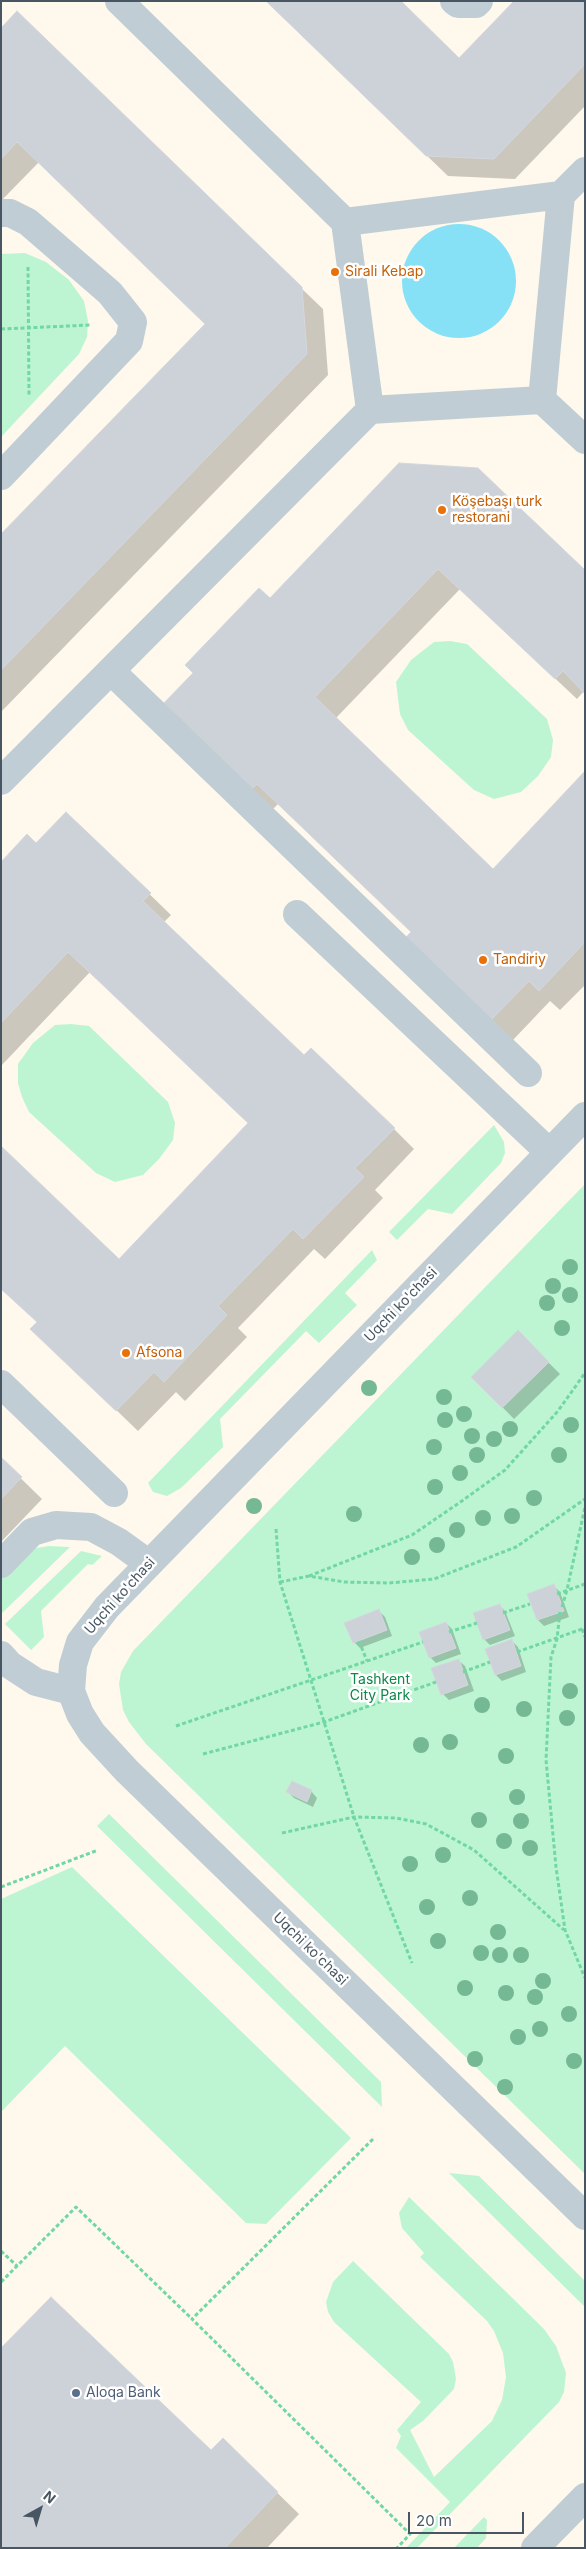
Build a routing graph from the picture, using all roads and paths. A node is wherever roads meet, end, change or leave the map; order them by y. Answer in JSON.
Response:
{"nodes":[{"id":1,"x":119,"y":1,"type":"edge"},
{"id":2,"x":454,"y":1,"type":"edge"},
{"id":3,"x":479,"y":1,"type":"edge"},
{"id":4,"x":585,"y":171,"type":"edge"},
{"id":5,"x":561,"y":195,"type":"junction"},
{"id":6,"x":1,"y":213,"type":"edge"},
{"id":7,"x":28,"y":222,"type":"junction"},
{"id":8,"x":345,"y":222,"type":"junction"},
{"id":9,"x":133,"y":322,"type":"junction"},
{"id":10,"x":29,"y":328,"type":"junction"},
{"id":11,"x":1,"y":329,"type":"edge"},
{"id":12,"x":542,"y":400,"type":"junction"},
{"id":13,"x":370,"y":410,"type":"junction"},
{"id":14,"x":585,"y":440,"type":"edge"},
{"id":15,"x":29,"y":447,"type":"junction"},
{"id":16,"x":1,"y":476,"type":"edge"},
{"id":17,"x":112,"y":672,"type":"junction"},
{"id":18,"x":1,"y":781,"type":"edge"},
{"id":19,"x":297,"y":914,"type":"dead end"},
{"id":20,"x":528,"y":1073,"type":"dead end"},
{"id":21,"x":585,"y":1116,"type":"edge"},
{"id":22,"x":550,"y":1152,"type":"junction"},
{"id":23,"x":585,"y":1373,"type":"edge"},
{"id":24,"x":1,"y":1384,"type":"edge"},
{"id":25,"x":114,"y":1493,"type":"dead end"},
{"id":26,"x":585,"y":1499,"type":"edge"},
{"id":27,"x":585,"y":1507,"type":"edge"},
{"id":28,"x":276,"y":1529,"type":"dead end"},
{"id":29,"x":148,"y":1563,"type":"junction"},
{"id":30,"x":1,"y":1564,"type":"edge"},
{"id":31,"x":309,"y":1576,"type":"junction"},
{"id":32,"x":280,"y":1582,"type":"junction"},
{"id":33,"x":585,"y":1584,"type":"edge"},
{"id":34,"x":567,"y":1590,"type":"junction"},
{"id":35,"x":557,"y":1594,"type":"dead end"},
{"id":36,"x":530,"y":1604,"type":"dead end"},
{"id":37,"x":562,"y":1607,"type":"dead end"},
{"id":38,"x":560,"y":1612,"type":"dead end"},
{"id":39,"x":503,"y":1613,"type":"dead end"},
{"id":40,"x":477,"y":1623,"type":"dead end"},
{"id":41,"x":583,"y":1629,"type":"edge"},
{"id":42,"x":450,"y":1632,"type":"dead end"},
{"id":43,"x":585,"y":1637,"type":"edge"},
{"id":44,"x":557,"y":1639,"type":"junction"},
{"id":45,"x":359,"y":1641,"type":"dead end"},
{"id":46,"x":423,"y":1642,"type":"dead end"},
{"id":47,"x":516,"y":1652,"type":"dead end"},
{"id":48,"x":1,"y":1655,"type":"edge"},
{"id":49,"x":368,"y":1661,"type":"junction"},
{"id":50,"x":490,"y":1662,"type":"dead end"},
{"id":51,"x":463,"y":1672,"type":"dead end"},
{"id":52,"x":312,"y":1680,"type":"junction"},
{"id":53,"x":436,"y":1682,"type":"dead end"},
{"id":54,"x":71,"y":1691,"type":"junction"},
{"id":55,"x":324,"y":1722,"type":"junction"},
{"id":56,"x":176,"y":1726,"type":"dead end"},
{"id":57,"x":203,"y":1754,"type":"dead end"},
{"id":58,"x":354,"y":1816,"type":"junction"},
{"id":59,"x":282,"y":1833,"type":"dead end"},
{"id":60,"x":98,"y":1850,"type":"dead end"},
{"id":61,"x":1,"y":1887,"type":"edge"},
{"id":62,"x":564,"y":1930,"type":"junction"},
{"id":63,"x":412,"y":1963,"type":"dead end"},
{"id":64,"x":585,"y":1978,"type":"edge"},
{"id":65,"x":373,"y":2139,"type":"dead end"},
{"id":66,"x":585,"y":2216,"type":"edge"},
{"id":67,"x":1,"y":2250,"type":"edge"},
{"id":68,"x":17,"y":2266,"type":"junction"},
{"id":69,"x":1,"y":2282,"type":"edge"},
{"id":70,"x":192,"y":2319,"type":"junction"},
{"id":71,"x":585,"y":2497,"type":"edge"},
{"id":72,"x":397,"y":2548,"type":"edge"},
{"id":73,"x":535,"y":2548,"type":"edge"}],
"edges":[{"from":1,"to":8,"type":"street"},
{"from":2,"to":3,"type":"street"},
{"from":4,"to":5,"type":"street"},
{"from":5,"to":8,"type":"street"},
{"from":5,"to":12,"type":"street"},
{"from":6,"to":7,"type":"street"},
{"from":7,"to":9,"type":"street"},
{"from":7,"to":10,"type":"path"},
{"from":8,"to":13,"type":"street"},
{"from":9,"to":10,"type":"path"},
{"from":9,"to":15,"type":"street"},
{"from":10,"to":11,"type":"path"},
{"from":10,"to":15,"type":"path"},
{"from":12,"to":13,"type":"street"},
{"from":12,"to":14,"type":"street"},
{"from":13,"to":17,"type":"street"},
{"from":15,"to":16,"type":"street"},
{"from":17,"to":18,"type":"street"},
{"from":17,"to":20,"type":"street"},
{"from":19,"to":22,"type":"street"},
{"from":21,"to":22,"type":"street","name":"Uqchi ko'chasi"},
{"from":22,"to":29,"type":"street","name":"Uqchi ko'chasi"},
{"from":23,"to":31,"type":"path"},
{"from":24,"to":25,"type":"street"},
{"from":26,"to":31,"type":"path"},
{"from":27,"to":34,"type":"path"},
{"from":28,"to":32,"type":"path"},
{"from":29,"to":30,"type":"street"},
{"from":29,"to":54,"type":"street","name":"Uqchi ko'chasi"},
{"from":31,"to":32,"type":"path"},
{"from":32,"to":52,"type":"path"},
{"from":33,"to":34,"type":"path"},
{"from":34,"to":35,"type":"path"},
{"from":34,"to":37,"type":"path"},
{"from":36,"to":39,"type":"path"},
{"from":38,"to":44,"type":"path"},
{"from":40,"to":42,"type":"path"},
{"from":41,"to":43,"type":"path"},
{"from":41,"to":44,"type":"path"},
{"from":44,"to":47,"type":"path"},
{"from":44,"to":62,"type":"path"},
{"from":45,"to":49,"type":"path"},
{"from":46,"to":49,"type":"path"},
{"from":48,"to":54,"type":"street"},
{"from":49,"to":52,"type":"path"},
{"from":50,"to":51,"type":"path"},
{"from":52,"to":55,"type":"path"},
{"from":52,"to":56,"type":"path"},
{"from":53,"to":55,"type":"path"},
{"from":54,"to":66,"type":"street","name":"Uqchi ko'chasi"},
{"from":55,"to":57,"type":"path"},
{"from":55,"to":58,"type":"path"},
{"from":58,"to":59,"type":"path"},
{"from":58,"to":62,"type":"path"},
{"from":58,"to":63,"type":"path"},
{"from":60,"to":61,"type":"path"},
{"from":62,"to":64,"type":"path"},
{"from":65,"to":70,"type":"path"},
{"from":67,"to":68,"type":"path"},
{"from":68,"to":69,"type":"path"},
{"from":68,"to":70,"type":"path"},
{"from":70,"to":72,"type":"path"},
{"from":71,"to":73,"type":"street"}]}
